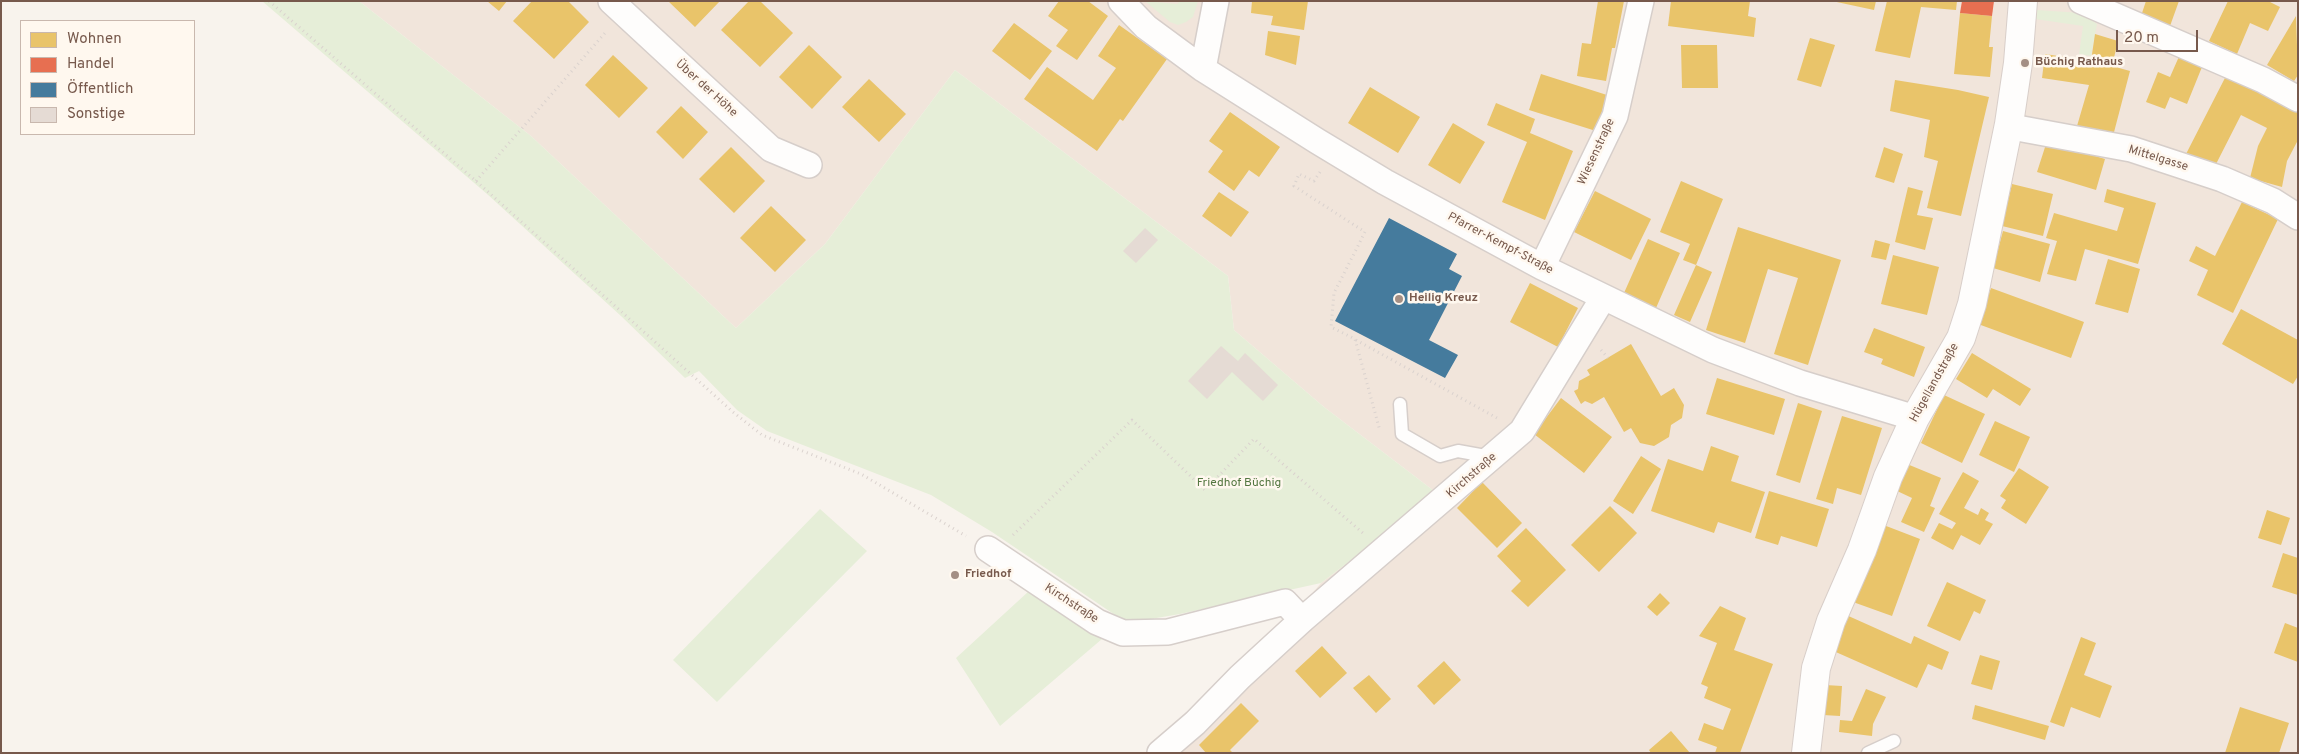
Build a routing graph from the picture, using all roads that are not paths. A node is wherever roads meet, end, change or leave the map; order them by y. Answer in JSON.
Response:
{"nodes":[{"id":1,"x":1121,"y":1,"type":"edge"},
{"id":2,"x":1216,"y":1,"type":"edge"},
{"id":3,"x":1641,"y":1,"type":"edge"},
{"id":4,"x":2022,"y":1,"type":"edge"},
{"id":5,"x":2081,"y":1,"type":"edge"},
{"id":6,"x":617,"y":8,"type":"edge"},
{"id":7,"x":1203,"y":68,"type":"junction"},
{"id":8,"x":2298,"y":99,"type":"edge"},
{"id":9,"x":2009,"y":124,"type":"junction"},
{"id":10,"x":809,"y":165,"type":"dead end"},
{"id":11,"x":2298,"y":217,"type":"edge"},
{"id":12,"x":1542,"y":267,"type":"junction"},
{"id":13,"x":1603,"y":298,"type":"junction"},
{"id":14,"x":1400,"y":404,"type":"dead end"},
{"id":15,"x":1915,"y":418,"type":"junction"},
{"id":16,"x":1493,"y":458,"type":"junction"},
{"id":17,"x":992,"y":552,"type":"road end"},
{"id":18,"x":1302,"y":620,"type":"junction"},
{"id":19,"x":1894,"y":741,"type":"dead end"},
{"id":20,"x":1160,"y":753,"type":"edge"},
{"id":21,"x":1806,"y":753,"type":"edge"},
{"id":22,"x":1811,"y":753,"type":"edge"},
{"id":23,"x":1868,"y":753,"type":"edge"}],
"edges":[{"from":1,"to":7,"type":"street","name":"Pfarrer-Kempf-Straße"},
{"from":2,"to":7,"type":"street"},
{"from":3,"to":12,"type":"street","name":"Wiesenstraße"},
{"from":4,"to":9,"type":"street","name":"Hügellandstraße"},
{"from":5,"to":8,"type":"street"},
{"from":6,"to":10,"type":"street","name":"Über der Höhe"},
{"from":7,"to":12,"type":"street","name":"Pfarrer-Kempf-Straße"},
{"from":9,"to":11,"type":"street","name":"Mittelgasse"},
{"from":9,"to":15,"type":"street","name":"Hügellandstraße"},
{"from":12,"to":13,"type":"street","name":"Pfarrer-Kempf-Straße"},
{"from":13,"to":15,"type":"street","name":"Pfarrer-Kempf-Straße"},
{"from":13,"to":16,"type":"street","name":"Kirchstraße"},
{"from":14,"to":16,"type":"lane"},
{"from":15,"to":21,"type":"street","name":"Hügellandstraße"},
{"from":16,"to":18,"type":"street","name":"Kirchstraße"},
{"from":17,"to":18,"type":"street","name":"Kirchstraße"},
{"from":18,"to":20,"type":"street","name":"Kirchstraße"},
{"from":19,"to":23,"type":"lane"},
{"from":21,"to":22,"type":"lane"}]}
